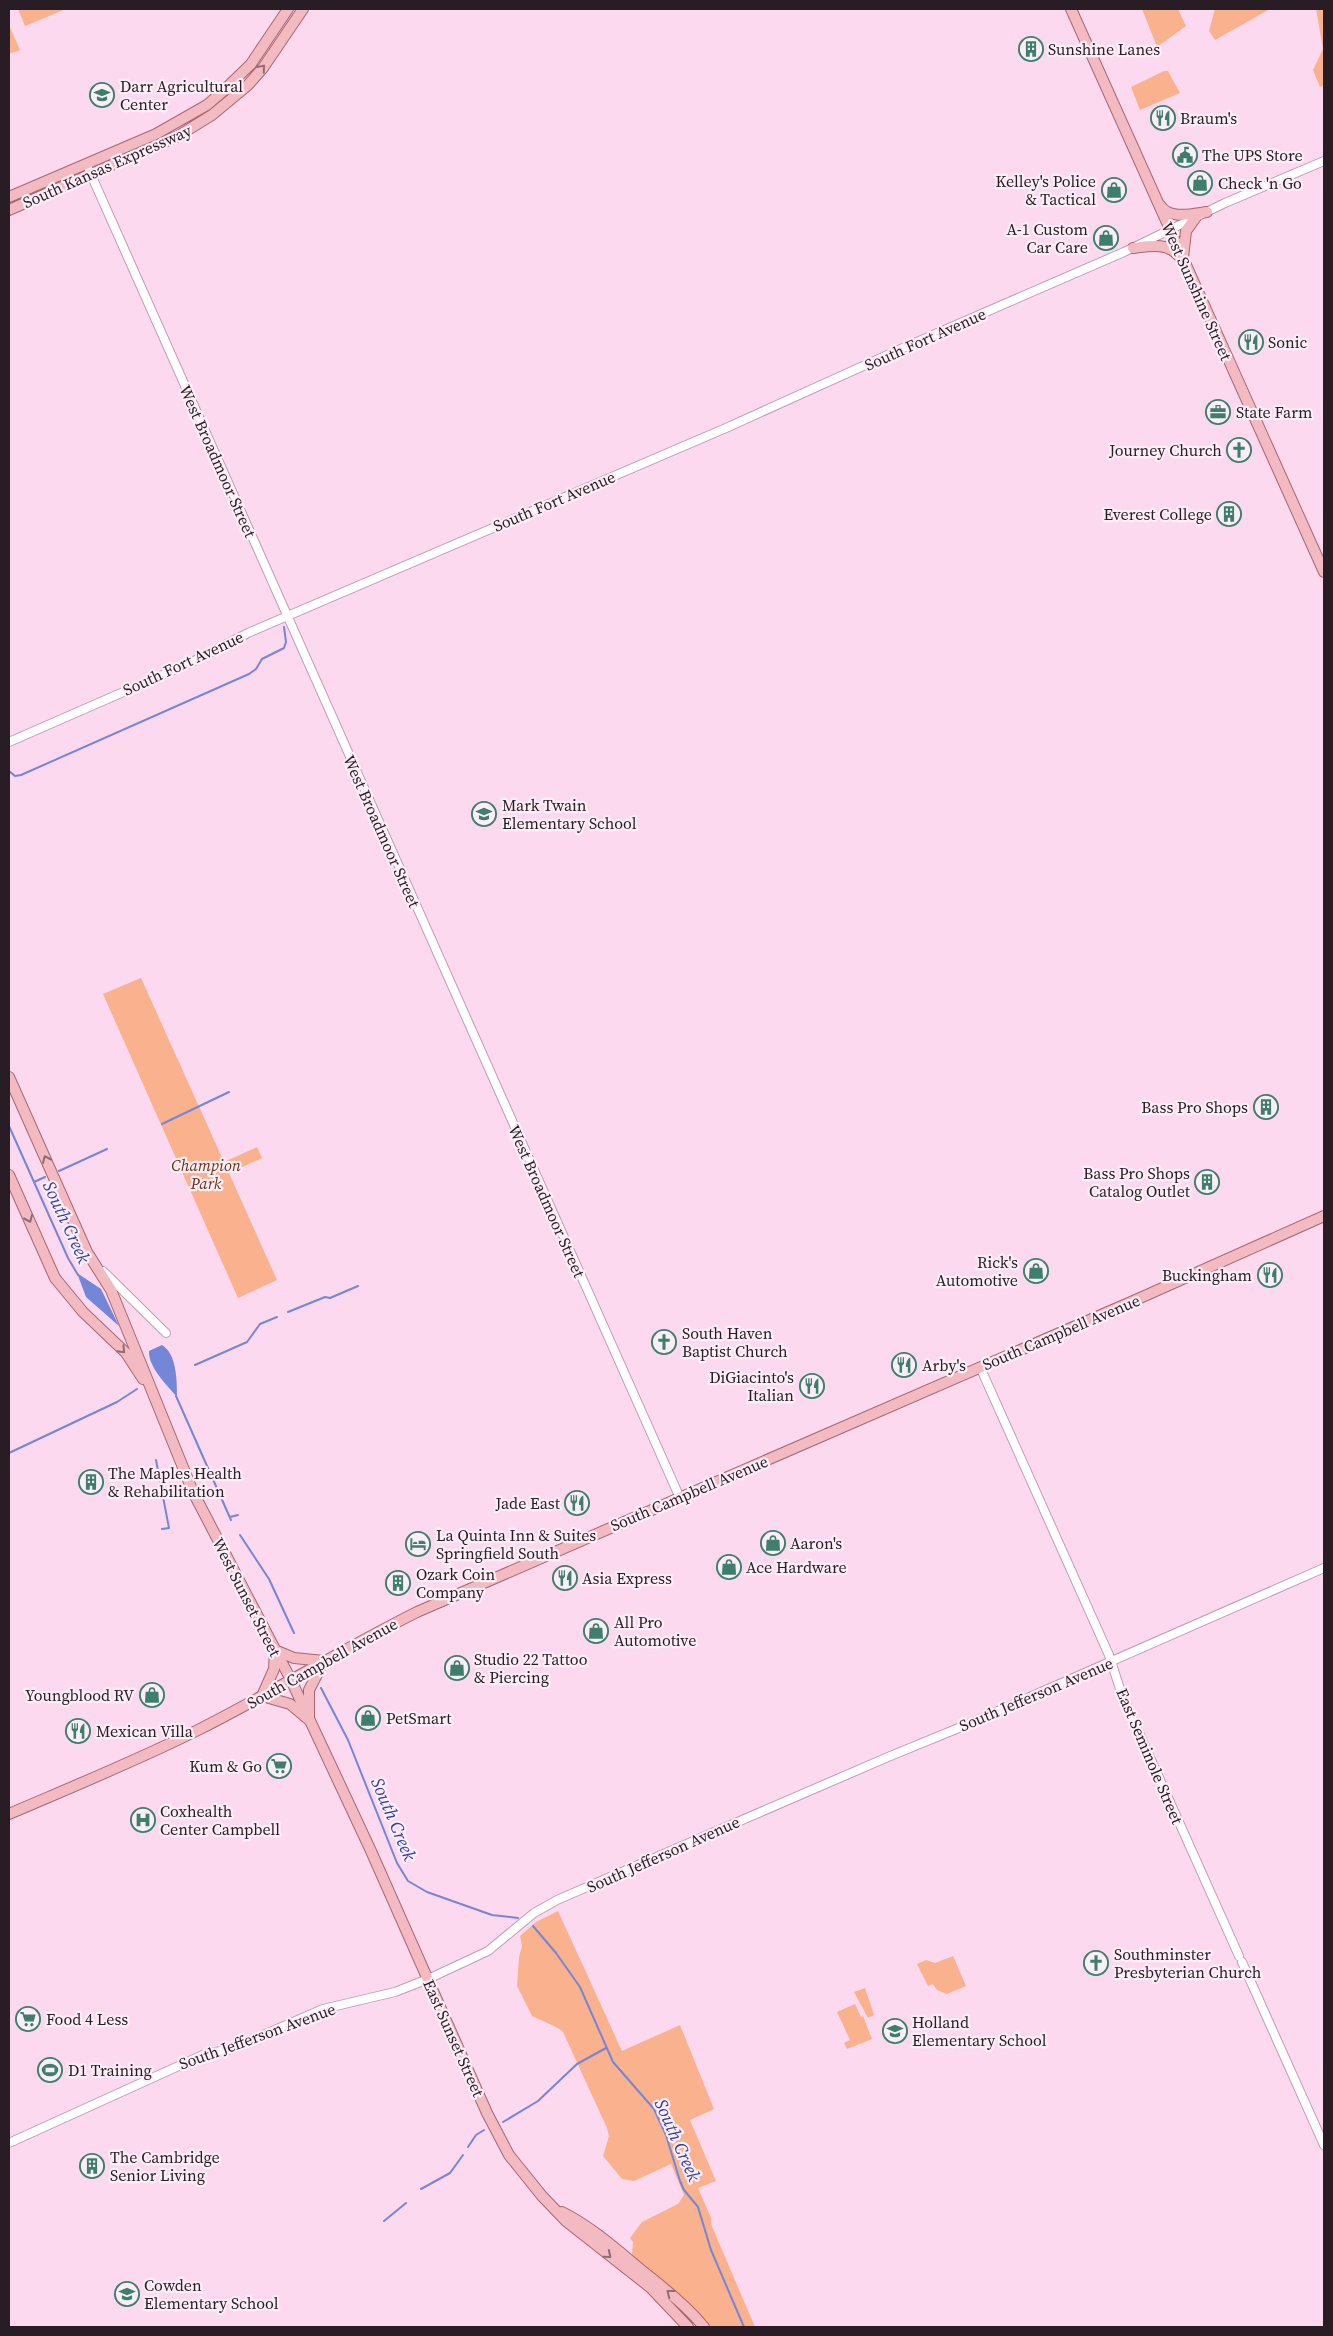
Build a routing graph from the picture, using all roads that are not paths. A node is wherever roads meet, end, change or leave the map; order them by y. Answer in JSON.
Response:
{"nodes":[{"id":1,"x":288,"y":9,"type":"edge"},
{"id":2,"x":302,"y":9,"type":"edge"},
{"id":3,"x":1071,"y":9,"type":"edge"},
{"id":4,"x":1324,"y":161,"type":"edge"},
{"id":5,"x":87,"y":164,"type":"junction"},
{"id":6,"x":92,"y":175,"type":"junction"},
{"id":7,"x":1154,"y":196,"type":"junction"},
{"id":8,"x":9,"y":197,"type":"edge"},
{"id":9,"x":9,"y":210,"type":"edge"},
{"id":10,"x":1207,"y":212,"type":"junction"},
{"id":11,"x":1196,"y":217,"type":"junction"},
{"id":12,"x":1170,"y":230,"type":"junction"},
{"id":13,"x":1134,"y":248,"type":"junction"},
{"id":14,"x":1183,"y":259,"type":"junction"},
{"id":15,"x":1324,"y":572,"type":"edge"},
{"id":16,"x":288,"y":615,"type":"junction"},
{"id":17,"x":9,"y":742,"type":"edge"},
{"id":18,"x":9,"y":1077,"type":"edge"},
{"id":19,"x":9,"y":1175,"type":"edge"},
{"id":20,"x":1324,"y":1216,"type":"edge"},
{"id":21,"x":87,"y":1252,"type":"junction"},
{"id":22,"x":166,"y":1333,"type":"dead end"},
{"id":23,"x":980,"y":1367,"type":"junction"},
{"id":24,"x":153,"y":1394,"type":"junction"},
{"id":25,"x":680,"y":1498,"type":"junction"},
{"id":26,"x":1324,"y":1568,"type":"edge"},
{"id":27,"x":275,"y":1650,"type":"junction"},
{"id":28,"x":324,"y":1661,"type":"junction"},
{"id":29,"x":1112,"y":1661,"type":"junction"},
{"id":30,"x":291,"y":1680,"type":"junction"},
{"id":31,"x":262,"y":1696,"type":"junction"},
{"id":32,"x":309,"y":1720,"type":"junction"},
{"id":33,"x":9,"y":1814,"type":"edge"},
{"id":34,"x":371,"y":1851,"type":"joint"},
{"id":35,"x":428,"y":1979,"type":"junction"},
{"id":36,"x":9,"y":2143,"type":"edge"},
{"id":37,"x":1324,"y":2145,"type":"edge"},
{"id":38,"x":558,"y":2211,"type":"junction"},
{"id":39,"x":688,"y":2327,"type":"edge"},
{"id":40,"x":704,"y":2327,"type":"edge"}],
"edges":[{"from":1,"to":5,"type":"main road","name":"South Kansas Expressway"},
{"from":6,"to":2,"type":"main road","name":"South Kansas Expressway","one_way":true},
{"from":3,"to":7,"type":"main road","name":"West Sunshine Street"},
{"from":4,"to":10,"type":"street","name":"South Fort Avenue"},
{"from":5,"to":6,"type":"street","name":"West Broadmoor Street"},
{"from":5,"to":8,"type":"main road","name":"South Kansas Expressway"},
{"from":6,"to":9,"type":"main road","name":"South Kansas Expressway"},
{"from":6,"to":16,"type":"street","name":"West Broadmoor Street"},
{"from":7,"to":10,"type":"main road"},
{"from":7,"to":12,"type":"main road","name":"West Sunshine Street"},
{"from":10,"to":11,"type":"street","name":"South Fort Avenue"},
{"from":11,"to":12,"type":"street","name":"South Fort Avenue"},
{"from":11,"to":14,"type":"main road"},
{"from":12,"to":13,"type":"street","name":"South Fort Avenue"},
{"from":12,"to":14,"type":"main road","name":"West Sunshine Street"},
{"from":13,"to":14,"type":"main road"},
{"from":13,"to":16,"type":"street","name":"South Fort Avenue"},
{"from":14,"to":15,"type":"main road","name":"West Sunshine Street"},
{"from":16,"to":17,"type":"street","name":"South Fort Avenue"},
{"from":16,"to":25,"type":"street","name":"West Broadmoor Street"},
{"from":21,"to":18,"type":"main road","name":"West Sunset Street","one_way":true},
{"from":19,"to":24,"type":"main road","name":"West Sunset Street","one_way":true},
{"from":20,"to":23,"type":"main road","name":"South Campbell Avenue"},
{"from":21,"to":22,"type":"street"},
{"from":21,"to":24,"type":"main road","name":"West Sunset Street"},
{"from":23,"to":25,"type":"main road","name":"South Campbell Avenue"},
{"from":23,"to":29,"type":"street","name":"East Seminole Street"},
{"from":24,"to":27,"type":"main road","name":"West Sunset Street"},
{"from":25,"to":28,"type":"main road","name":"South Campbell Avenue"},
{"from":26,"to":29,"type":"street","name":"South Jefferson Avenue"},
{"from":27,"to":28,"type":"main road"},
{"from":27,"to":30,"type":"main road","name":"West Sunset Street"},
{"from":27,"to":31,"type":"main road"},
{"from":28,"to":30,"type":"main road","name":"South Campbell Avenue"},
{"from":28,"to":32,"type":"main road"},
{"from":29,"to":35,"type":"street","name":"South Jefferson Avenue"},
{"from":29,"to":37,"type":"street","name":"East Seminole Street"},
{"from":30,"to":31,"type":"main road","name":"South Campbell Avenue"},
{"from":30,"to":32,"type":"main road","name":"West Sunset Street"},
{"from":31,"to":32,"type":"main road"},
{"from":31,"to":33,"type":"main road","name":"South Campbell Avenue"},
{"from":32,"to":34,"type":"main road","name":"West Sunset Street"},
{"from":34,"to":35,"type":"main road","name":"East Sunset Street"},
{"from":35,"to":36,"type":"street","name":"South Jefferson Avenue"},
{"from":35,"to":38,"type":"main road","name":"East Sunset Street"},
{"from":38,"to":39,"type":"main road","name":"East Sunset Street","one_way":true},
{"from":40,"to":38,"type":"main road","name":"East Sunset Street","one_way":true}]}
